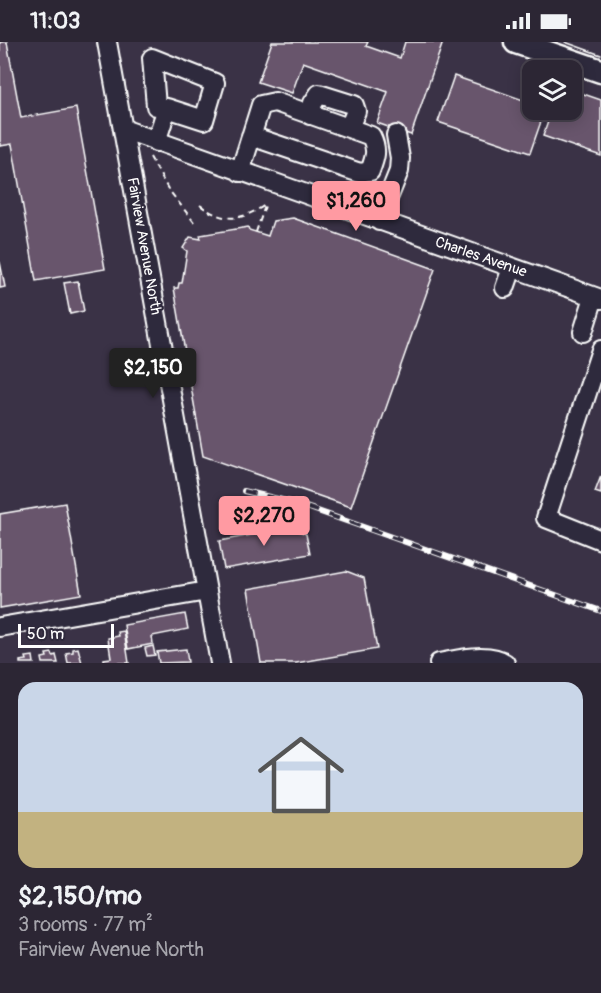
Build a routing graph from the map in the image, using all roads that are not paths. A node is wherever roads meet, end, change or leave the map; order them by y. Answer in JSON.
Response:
{"nodes":[{"id":1,"x":107,"y":42,"type":"edge"},
{"id":2,"x":516,"y":42,"type":"edge"},
{"id":3,"x":601,"y":71,"type":"edge"},
{"id":4,"x":167,"y":108,"type":"dead end"},
{"id":5,"x":123,"y":129,"type":"junction"},
{"id":6,"x":396,"y":135,"type":"dead end"},
{"id":7,"x":251,"y":136,"type":"junction"},
{"id":8,"x":152,"y":148,"type":"junction"},
{"id":9,"x":240,"y":172,"type":"junction"},
{"id":10,"x":379,"y":221,"type":"junction"},
{"id":11,"x":512,"y":268,"type":"junction"},
{"id":12,"x":505,"y":288,"type":"dead end"},
{"id":13,"x":598,"y":298,"type":"edge"},
{"id":14,"x":583,"y":332,"type":"dead end"},
{"id":15,"x":601,"y":350,"type":"edge"},
{"id":16,"x":601,"y":540,"type":"edge"},
{"id":17,"x":207,"y":591,"type":"junction"},
{"id":18,"x":0,"y":627,"type":"edge"},
{"id":19,"x":220,"y":663,"type":"edge"},
{"id":20,"x":440,"y":663,"type":"edge"},
{"id":21,"x":505,"y":663,"type":"edge"}],
"edges":[{"from":1,"to":5,"type":"street","name":"Fairview Avenue North"},
{"from":2,"to":3,"type":"main road"},
{"from":4,"to":8,"type":"street"},
{"from":5,"to":8,"type":"street","name":"Charles Avenue"},
{"from":5,"to":17,"type":"street","name":"Fairview Avenue North"},
{"from":6,"to":10,"type":"street"},
{"from":7,"to":7,"type":"street"},
{"from":7,"to":9,"type":"street"},
{"from":8,"to":9,"type":"street","name":"Charles Avenue"},
{"from":9,"to":10,"type":"street","name":"Charles Avenue"},
{"from":10,"to":11,"type":"street","name":"Charles Avenue"},
{"from":11,"to":12,"type":"street"},
{"from":11,"to":13,"type":"street","name":"Charles Avenue"},
{"from":13,"to":14,"type":"street"},
{"from":15,"to":16,"type":"street"},
{"from":17,"to":18,"type":"street"},
{"from":17,"to":19,"type":"street","name":"Fairview Avenue North"},
{"from":20,"to":21,"type":"street"}]}
